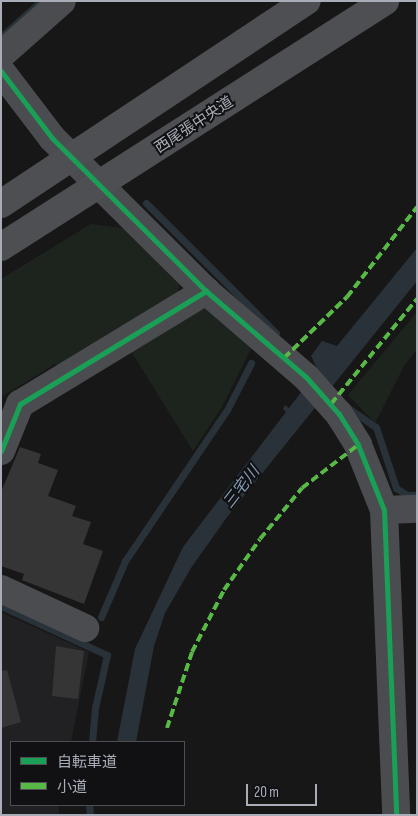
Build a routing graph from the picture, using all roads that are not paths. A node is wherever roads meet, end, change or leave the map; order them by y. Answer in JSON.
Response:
{"nodes":[{"id":1,"x":62,"y":1,"type":"edge"},
{"id":2,"x":307,"y":1,"type":"edge"},
{"id":3,"x":385,"y":1,"type":"edge"},
{"id":4,"x":1,"y":55,"type":"edge"},
{"id":5,"x":1,"y":71,"type":"edge"},
{"id":6,"x":73,"y":158,"type":"junction"},
{"id":7,"x":100,"y":186,"type":"junction"},
{"id":8,"x":1,"y":204,"type":"edge"},
{"id":9,"x":1,"y":247,"type":"edge"},
{"id":10,"x":206,"y":291,"type":"junction"},
{"id":11,"x":1,"y":452,"type":"edge"},
{"id":12,"x":417,"y":509,"type":"edge"},
{"id":13,"x":384,"y":510,"type":"junction"},
{"id":14,"x":1,"y":589,"type":"edge"},
{"id":15,"x":85,"y":628,"type":"dead end"},
{"id":16,"x":396,"y":815,"type":"edge"}],
"edges":[{"from":1,"to":4,"type":"street"},
{"from":2,"to":6,"type":"main road"},
{"from":3,"to":7,"type":"main road","name":"西尾張中央道"},
{"from":5,"to":6,"type":"street"},
{"from":6,"to":7,"type":"street"},
{"from":6,"to":8,"type":"main road"},
{"from":7,"to":9,"type":"main road","name":"西尾張中央道"},
{"from":7,"to":10,"type":"street"},
{"from":10,"to":11,"type":"street"},
{"from":10,"to":13,"type":"street"},
{"from":12,"to":13,"type":"street"},
{"from":13,"to":16,"type":"street"},
{"from":14,"to":15,"type":"street"}]}
